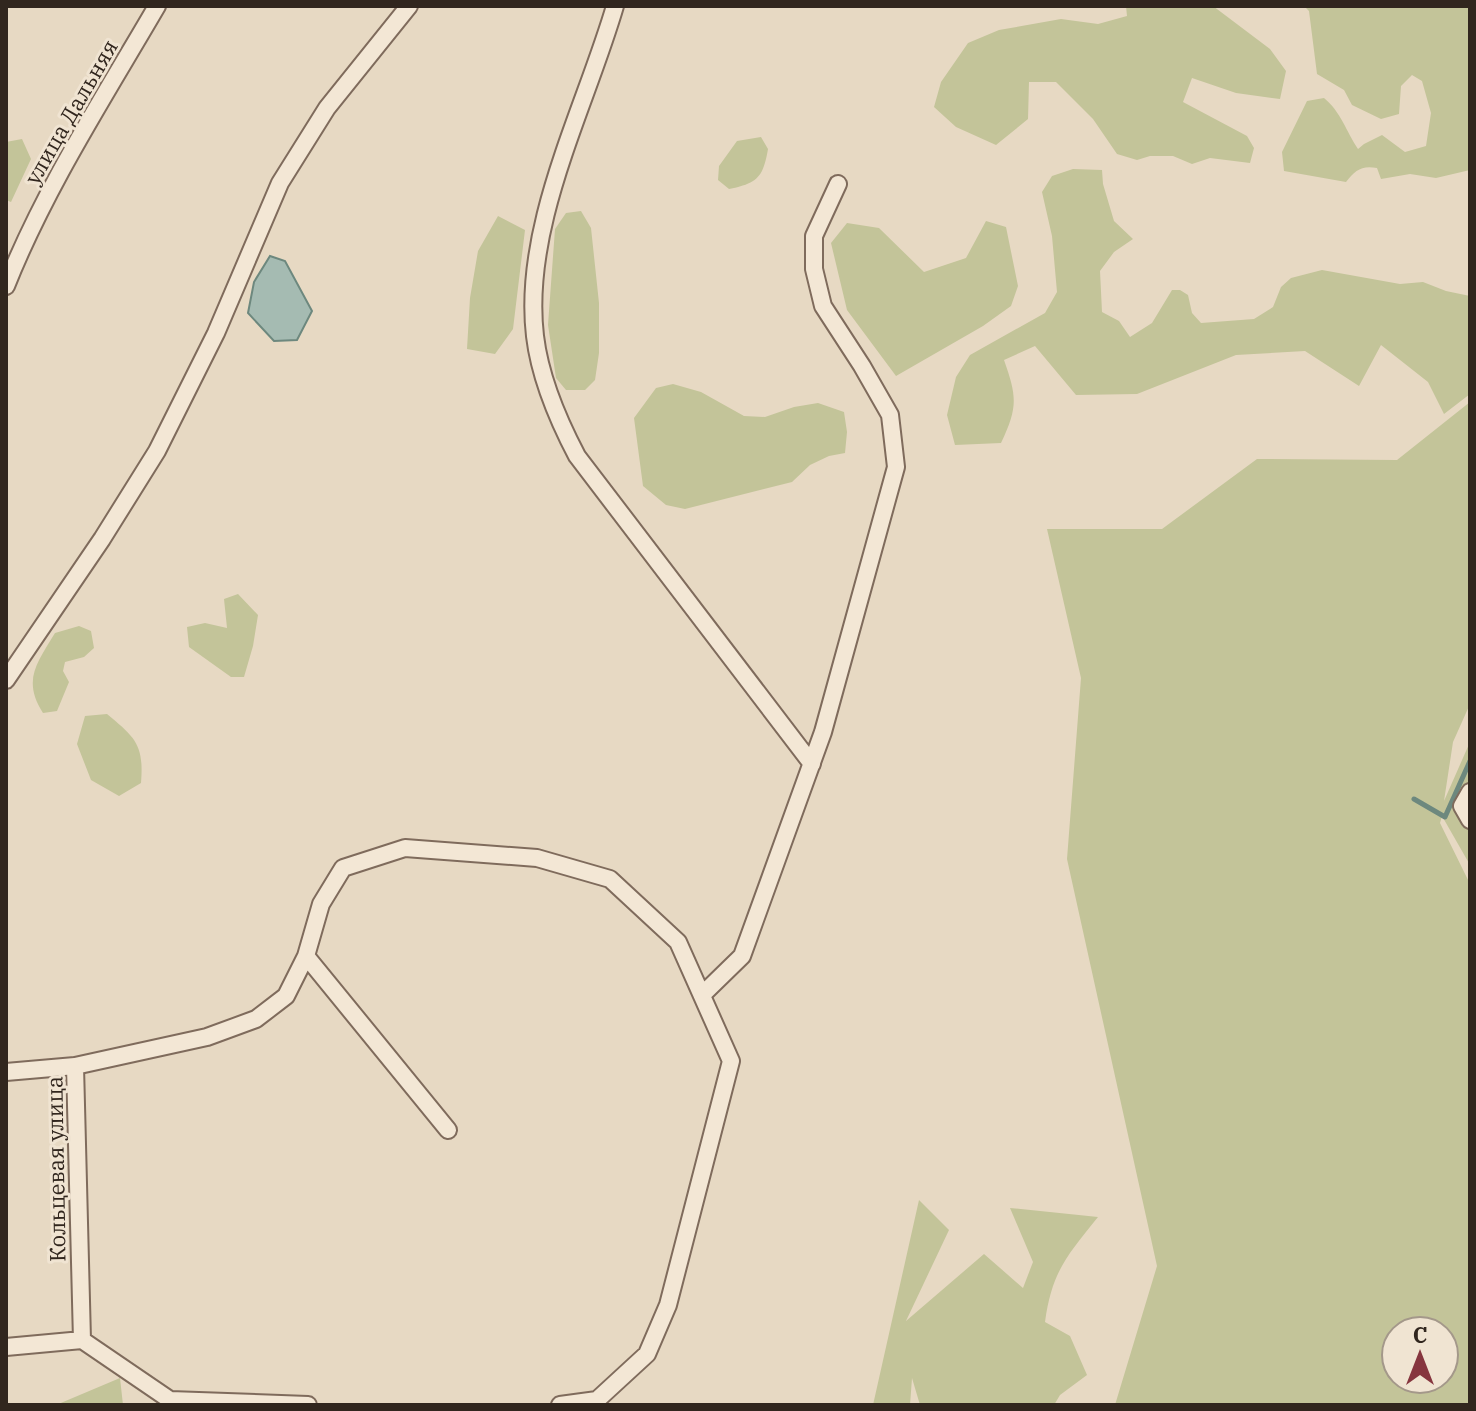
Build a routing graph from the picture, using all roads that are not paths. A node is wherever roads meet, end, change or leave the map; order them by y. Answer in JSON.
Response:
{"nodes":[{"id":1,"x":157,"y":6,"type":"edge"},
{"id":2,"x":409,"y":6,"type":"edge"},
{"id":3,"x":615,"y":6,"type":"edge"},
{"id":4,"x":838,"y":184,"type":"dead end"},
{"id":5,"x":6,"y":286,"type":"edge"},
{"id":6,"x":6,"y":680,"type":"edge"},
{"id":7,"x":812,"y":764,"type":"junction"},
{"id":8,"x":1470,"y":792,"type":"edge"},
{"id":9,"x":1470,"y":820,"type":"edge"},
{"id":10,"x":306,"y":956,"type":"junction"},
{"id":11,"x":702,"y":995,"type":"junction"},
{"id":12,"x":75,"y":1066,"type":"junction"},
{"id":13,"x":6,"y":1072,"type":"edge"},
{"id":14,"x":448,"y":1130,"type":"dead end"},
{"id":15,"x":82,"y":1340,"type":"junction"},
{"id":16,"x":6,"y":1347,"type":"edge"},
{"id":17,"x":169,"y":1403,"type":"edge"},
{"id":18,"x":308,"y":1405,"type":"edge"},
{"id":19,"x":560,"y":1405,"type":"edge"}],
"edges":[{"from":1,"to":5,"type":"street","name":"улица Дальняя"},
{"from":2,"to":6,"type":"street"},
{"from":3,"to":7,"type":"street"},
{"from":4,"to":7,"type":"street"},
{"from":7,"to":11,"type":"street"},
{"from":8,"to":9,"type":"street"},
{"from":10,"to":11,"type":"street","name":"Кольцевая улица"},
{"from":10,"to":12,"type":"street","name":"Кольцевая улица"},
{"from":10,"to":14,"type":"street"},
{"from":11,"to":19,"type":"street","name":"Кольцевая улица"},
{"from":12,"to":13,"type":"street"},
{"from":12,"to":15,"type":"street","name":"Кольцевая улица"},
{"from":15,"to":16,"type":"street"},
{"from":15,"to":17,"type":"street"},
{"from":17,"to":18,"type":"street"}]}
